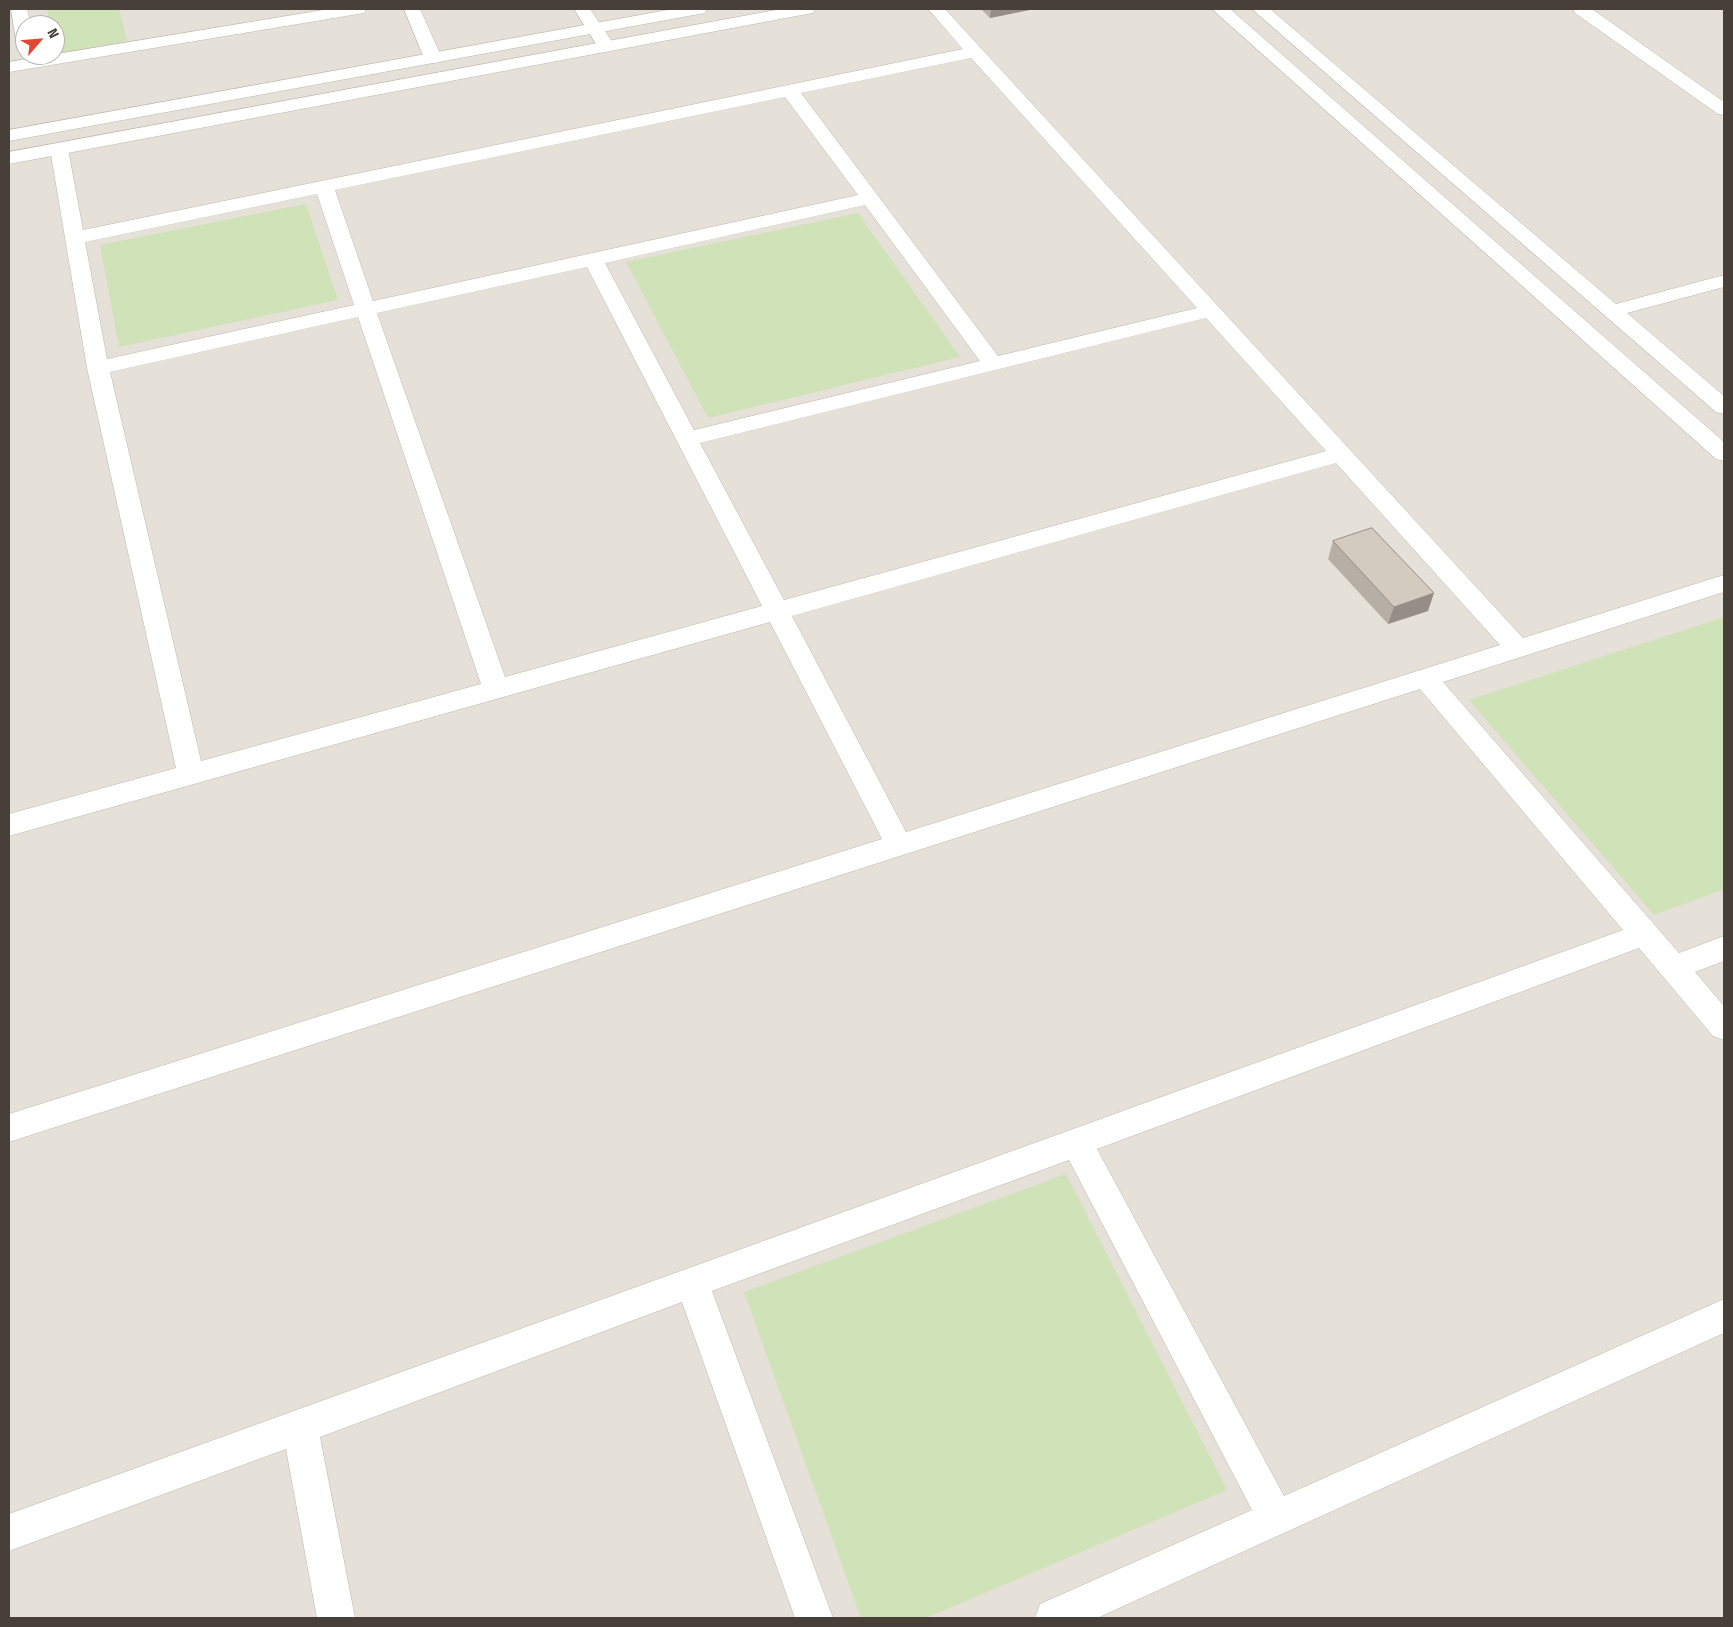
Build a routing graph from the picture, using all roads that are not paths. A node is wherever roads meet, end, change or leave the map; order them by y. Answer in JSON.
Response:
{"nodes":[{"id":1,"x":358,"y":9,"type":"edge"},
{"id":2,"x":412,"y":9,"type":"edge"},
{"id":3,"x":582,"y":9,"type":"edge"},
{"id":4,"x":699,"y":9,"type":"edge"},
{"id":5,"x":807,"y":9,"type":"edge"},
{"id":6,"x":936,"y":9,"type":"edge"},
{"id":7,"x":1220,"y":9,"type":"edge"},
{"id":8,"x":1260,"y":9,"type":"edge"},
{"id":9,"x":1581,"y":9,"type":"edge"},
{"id":10,"x":594,"y":28,"type":"junction"},
{"id":11,"x":606,"y":46,"type":"junction"},
{"id":12,"x":976,"y":52,"type":"junction"},
{"id":13,"x":65,"y":54,"type":"edge"},
{"id":14,"x":433,"y":58,"type":"junction"},
{"id":15,"x":790,"y":91,"type":"junction"},
{"id":16,"x":1724,"y":110,"type":"edge"},
{"id":17,"x":9,"y":136,"type":"edge"},
{"id":18,"x":59,"y":148,"type":"junction"},
{"id":19,"x":9,"y":158,"type":"edge"},
{"id":20,"x":324,"y":187,"type":"junction"},
{"id":21,"x":871,"y":198,"type":"junction"},
{"id":22,"x":75,"y":238,"type":"junction"},
{"id":23,"x":593,"y":259,"type":"junction"},
{"id":24,"x":1724,"y":281,"type":"edge"},
{"id":25,"x":366,"y":309,"type":"junction"},
{"id":26,"x":1211,"y":311,"type":"junction"},
{"id":27,"x":1612,"y":311,"type":"junction"},
{"id":28,"x":993,"y":364,"type":"junction"},
{"id":29,"x":98,"y":368,"type":"junction"},
{"id":30,"x":1724,"y":407,"type":"edge"},
{"id":31,"x":686,"y":439,"type":"junction"},
{"id":32,"x":1341,"y":454,"type":"junction"},
{"id":33,"x":1724,"y":454,"type":"edge"},
{"id":34,"x":1724,"y":582,"type":"edge"},
{"id":35,"x":777,"y":612,"type":"junction"},
{"id":36,"x":1518,"y":648,"type":"junction"},
{"id":37,"x":1424,"y":677,"type":"junction"},
{"id":38,"x":496,"y":690,"type":"junction"},
{"id":39,"x":191,"y":774,"type":"junction"},
{"id":40,"x":9,"y":825,"type":"edge"},
{"id":41,"x":899,"y":844,"type":"junction"},
{"id":42,"x":1645,"y":934,"type":"junction"},
{"id":43,"x":1724,"y":948,"type":"edge"},
{"id":44,"x":1673,"y":968,"type":"junction"},
{"id":45,"x":1724,"y":1027,"type":"edge"},
{"id":46,"x":9,"y":1128,"type":"edge"},
{"id":47,"x":1076,"y":1142,"type":"junction"},
{"id":48,"x":692,"y":1282,"type":"junction"},
{"id":49,"x":1724,"y":1316,"type":"edge"},
{"id":50,"x":300,"y":1426,"type":"junction"},
{"id":51,"x":1276,"y":1518,"type":"junction"},
{"id":52,"x":9,"y":1533,"type":"edge"},
{"id":53,"x":336,"y":1618,"type":"edge"},
{"id":54,"x":814,"y":1618,"type":"edge"},
{"id":55,"x":1054,"y":1618,"type":"edge"}],
"edges":[{"from":1,"to":13,"type":"street"},
{"from":2,"to":14,"type":"street"},
{"from":3,"to":10,"type":"street"},
{"from":4,"to":10,"type":"street"},
{"from":5,"to":11,"type":"street"},
{"from":6,"to":12,"type":"street"},
{"from":7,"to":33,"type":"street"},
{"from":8,"to":27,"type":"street"},
{"from":9,"to":16,"type":"street"},
{"from":10,"to":11,"type":"street"},
{"from":10,"to":14,"type":"street"},
{"from":11,"to":18,"type":"street"},
{"from":12,"to":15,"type":"street"},
{"from":12,"to":26,"type":"street"},
{"from":14,"to":17,"type":"street"},
{"from":15,"to":20,"type":"street"},
{"from":15,"to":21,"type":"street"},
{"from":18,"to":19,"type":"street"},
{"from":18,"to":22,"type":"street"},
{"from":20,"to":22,"type":"street"},
{"from":20,"to":25,"type":"street"},
{"from":21,"to":23,"type":"street"},
{"from":21,"to":28,"type":"street"},
{"from":22,"to":29,"type":"street"},
{"from":23,"to":25,"type":"street"},
{"from":23,"to":31,"type":"street"},
{"from":24,"to":27,"type":"street"},
{"from":25,"to":29,"type":"street"},
{"from":25,"to":38,"type":"street"},
{"from":26,"to":28,"type":"street"},
{"from":26,"to":32,"type":"street"},
{"from":27,"to":30,"type":"street"},
{"from":28,"to":31,"type":"street"},
{"from":29,"to":39,"type":"street"},
{"from":31,"to":35,"type":"street"},
{"from":32,"to":35,"type":"street"},
{"from":32,"to":36,"type":"street"},
{"from":34,"to":36,"type":"street"},
{"from":35,"to":38,"type":"street"},
{"from":35,"to":41,"type":"street"},
{"from":36,"to":37,"type":"street"},
{"from":37,"to":41,"type":"street"},
{"from":37,"to":42,"type":"street"},
{"from":38,"to":39,"type":"street"},
{"from":39,"to":40,"type":"street"},
{"from":41,"to":46,"type":"street"},
{"from":42,"to":44,"type":"street"},
{"from":42,"to":47,"type":"street"},
{"from":43,"to":44,"type":"street"},
{"from":44,"to":45,"type":"street"},
{"from":47,"to":48,"type":"street"},
{"from":47,"to":51,"type":"street"},
{"from":48,"to":50,"type":"street"},
{"from":48,"to":54,"type":"street"},
{"from":49,"to":51,"type":"street"},
{"from":50,"to":52,"type":"street"},
{"from":50,"to":53,"type":"street"},
{"from":51,"to":55,"type":"street"}]}
